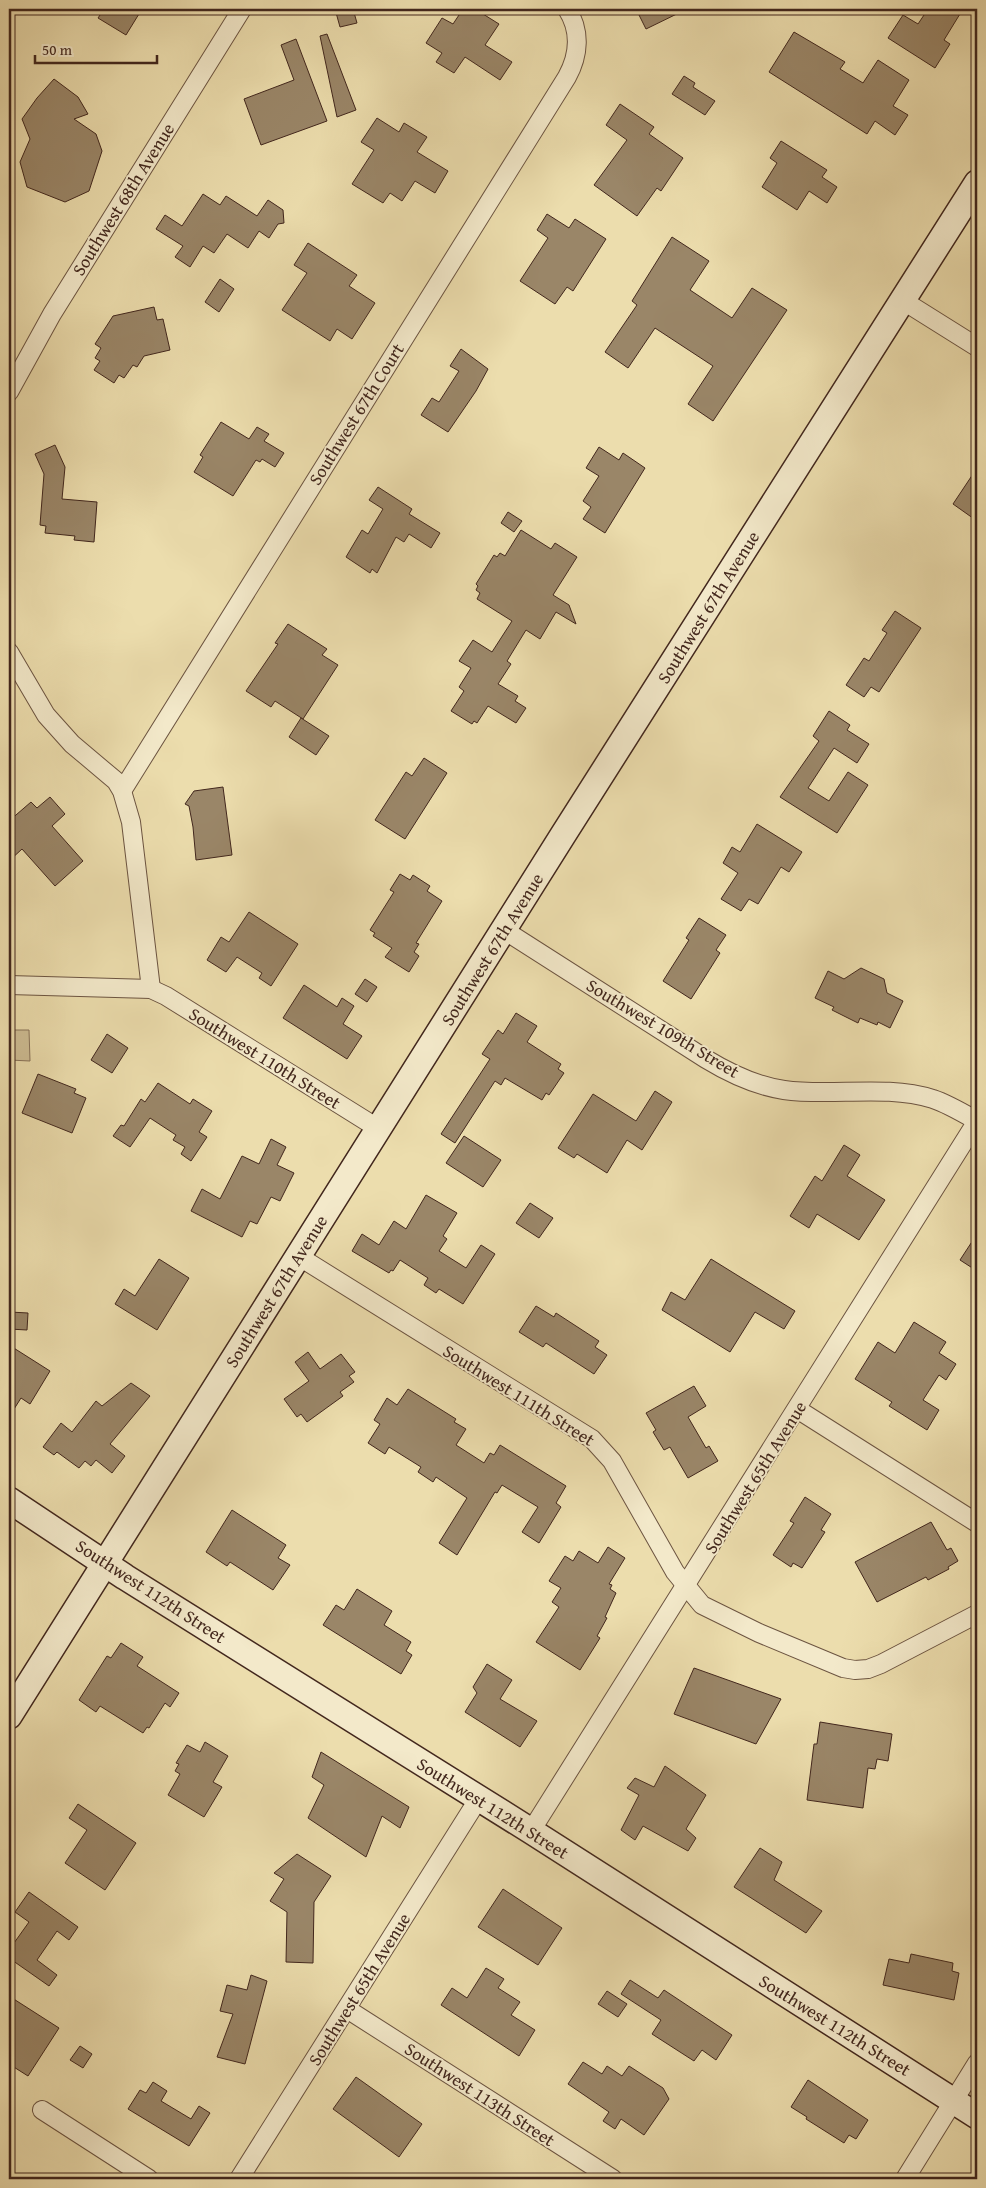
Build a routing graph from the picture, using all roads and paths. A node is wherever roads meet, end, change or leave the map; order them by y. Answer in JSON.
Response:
{"nodes":[{"id":1,"x":242,"y":9,"type":"edge"},
{"id":2,"x":567,"y":9,"type":"edge"},
{"id":3,"x":977,"y":183,"type":"edge"},
{"id":4,"x":902,"y":300,"type":"junction"},
{"id":5,"x":977,"y":347,"type":"edge"},
{"id":6,"x":9,"y":392,"type":"edge"},
{"id":7,"x":9,"y":652,"type":"edge"},
{"id":8,"x":122,"y":791,"type":"junction"},
{"id":9,"x":504,"y":930,"type":"junction"},
{"id":10,"x":9,"y":985,"type":"edge"},
{"id":11,"x":151,"y":989,"type":"junction"},
{"id":12,"x":977,"y":1121,"type":"edge"},
{"id":13,"x":379,"y":1129,"type":"junction"},
{"id":14,"x":298,"y":1256,"type":"junction"},
{"id":15,"x":797,"y":1409,"type":"junction"},
{"id":16,"x":9,"y":1500,"type":"edge"},
{"id":17,"x":977,"y":1523,"type":"edge"},
{"id":18,"x":104,"y":1563,"type":"junction"},
{"id":19,"x":686,"y":1587,"type":"junction"},
{"id":20,"x":977,"y":1614,"type":"edge"},
{"id":21,"x":9,"y":1716,"type":"edge"},
{"id":22,"x":479,"y":1798,"type":"junction"},
{"id":23,"x":531,"y":1831,"type":"junction"},
{"id":24,"x":347,"y":2009,"type":"junction"},
{"id":25,"x":977,"y":2063,"type":"edge"},
{"id":26,"x":954,"y":2100,"type":"junction"},
{"id":27,"x":42,"y":2110,"type":"dead end"},
{"id":28,"x":977,"y":2116,"type":"edge"},
{"id":29,"x":149,"y":2179,"type":"edge"},
{"id":30,"x":240,"y":2179,"type":"edge"},
{"id":31,"x":613,"y":2179,"type":"edge"},
{"id":32,"x":905,"y":2179,"type":"edge"}],
"edges":[{"from":1,"to":6,"type":"street","name":"Southwest 68th Avenue"},
{"from":2,"to":8,"type":"street","name":"Southwest 67th Court"},
{"from":3,"to":4,"type":"main road","name":"Southwest 67th Avenue"},
{"from":4,"to":5,"type":"street"},
{"from":4,"to":9,"type":"main road","name":"Southwest 67th Avenue"},
{"from":7,"to":8,"type":"street"},
{"from":8,"to":11,"type":"street"},
{"from":9,"to":12,"type":"street","name":"Southwest 109th Street"},
{"from":9,"to":13,"type":"main road","name":"Southwest 67th Avenue"},
{"from":10,"to":11,"type":"street"},
{"from":11,"to":13,"type":"street","name":"Southwest 110th Street"},
{"from":12,"to":15,"type":"street","name":"Southwest 65th Avenue"},
{"from":13,"to":14,"type":"main road","name":"Southwest 67th Avenue"},
{"from":14,"to":18,"type":"main road","name":"Southwest 67th Avenue"},
{"from":14,"to":19,"type":"street","name":"Southwest 111th Street"},
{"from":15,"to":17,"type":"street"},
{"from":15,"to":19,"type":"street","name":"Southwest 65th Avenue"},
{"from":16,"to":18,"type":"main road","name":"Southwest 112th Street"},
{"from":18,"to":21,"type":"main road","name":"Southwest 67th Avenue"},
{"from":18,"to":22,"type":"main road","name":"Southwest 112th Street"},
{"from":19,"to":20,"type":"street","name":"Southwest 111th Street"},
{"from":19,"to":23,"type":"street","name":"Southwest 65th Avenue"},
{"from":22,"to":23,"type":"main road","name":"Southwest 112th Street"},
{"from":22,"to":24,"type":"street","name":"Southwest 65th Avenue"},
{"from":23,"to":26,"type":"main road","name":"Southwest 112th Street"},
{"from":24,"to":30,"type":"street","name":"Southwest 65th Avenue"},
{"from":24,"to":31,"type":"street","name":"Southwest 113th Street"},
{"from":25,"to":26,"type":"street"},
{"from":26,"to":28,"type":"main road","name":"Southwest 112th Street"},
{"from":26,"to":32,"type":"street"},
{"from":27,"to":29,"type":"street"}]}
